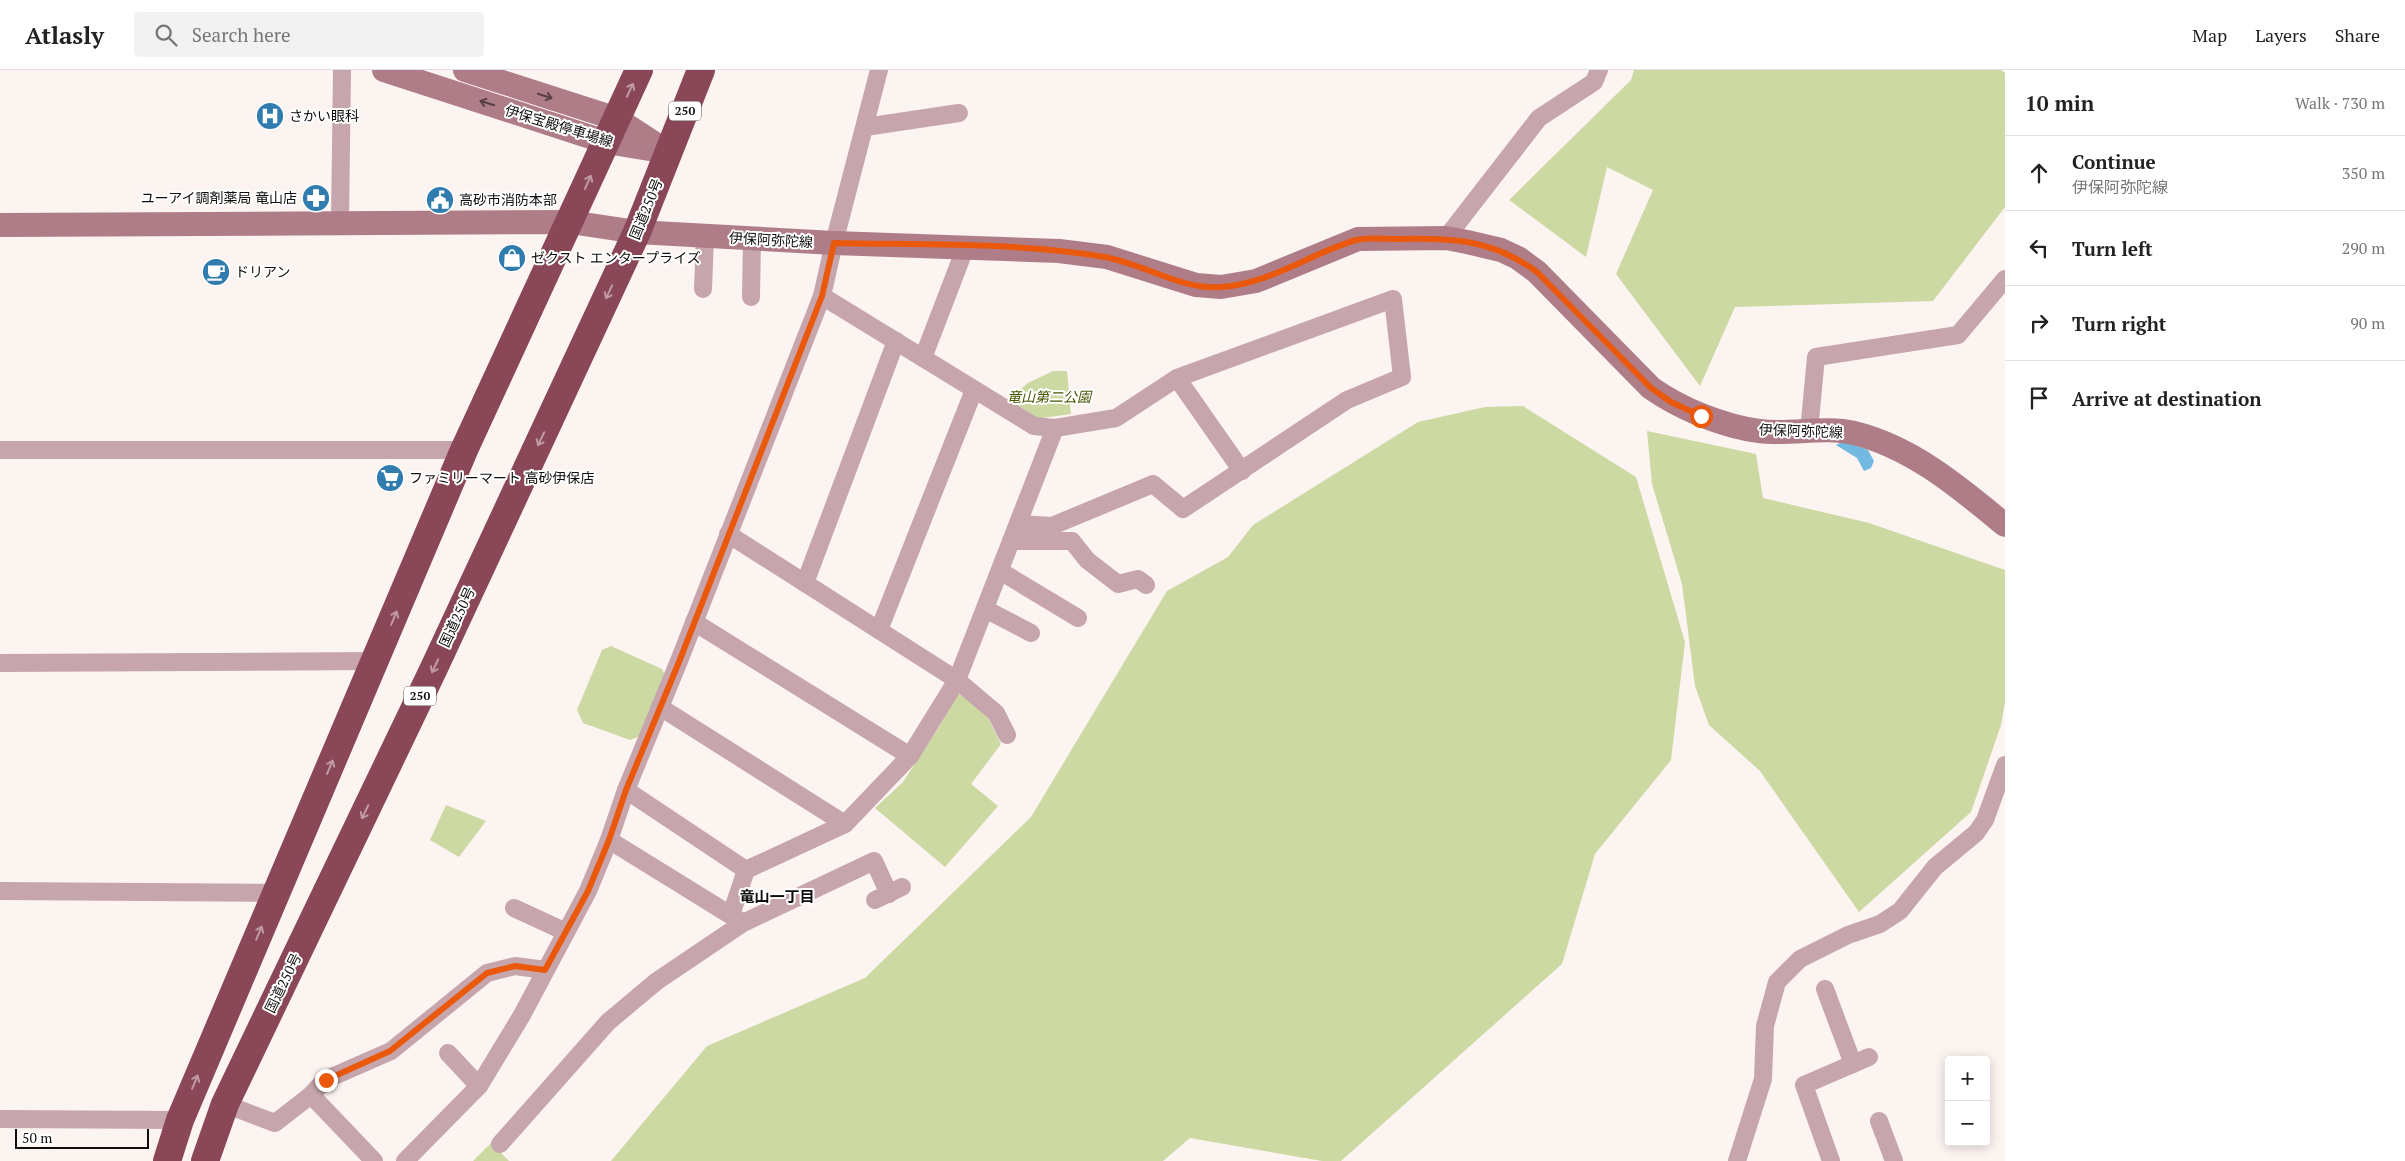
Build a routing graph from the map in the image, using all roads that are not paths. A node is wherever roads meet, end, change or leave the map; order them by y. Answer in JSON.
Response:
{"nodes":[{"id":1,"x":342,"y":70,"type":"edge"},
{"id":2,"x":384,"y":70,"type":"edge"},
{"id":3,"x":465,"y":70,"type":"edge"},
{"id":4,"x":640,"y":70,"type":"edge"},
{"id":5,"x":701,"y":70,"type":"edge"},
{"id":6,"x":879,"y":70,"type":"edge"},
{"id":7,"x":1599,"y":70,"type":"edge"},
{"id":8,"x":960,"y":113,"type":"dead end"},
{"id":9,"x":864,"y":127,"type":"junction"},
{"id":10,"x":612,"y":131,"type":"junction"},
{"id":11,"x":668,"y":152,"type":"junction"},
{"id":12,"x":340,"y":222,"type":"junction"},
{"id":13,"x":570,"y":222,"type":"junction"},
{"id":14,"x":0,"y":224,"type":"edge"},
{"id":15,"x":637,"y":232,"type":"junction"},
{"id":16,"x":705,"y":236,"type":"junction"},
{"id":17,"x":752,"y":238,"type":"junction"},
{"id":18,"x":1446,"y":238,"type":"junction"},
{"id":19,"x":834,"y":243,"type":"junction"},
{"id":20,"x":966,"y":246,"type":"junction"},
{"id":21,"x":2005,"y":279,"type":"edge"},
{"id":22,"x":703,"y":289,"type":"dead end"},
{"id":23,"x":822,"y":296,"type":"junction"},
{"id":24,"x":751,"y":297,"type":"dead end"},
{"id":25,"x":896,"y":341,"type":"junction"},
{"id":26,"x":923,"y":358,"type":"junction"},
{"id":27,"x":1177,"y":378,"type":"junction"},
{"id":28,"x":974,"y":390,"type":"junction"},
{"id":29,"x":1055,"y":428,"type":"junction"},
{"id":30,"x":1809,"y":432,"type":"junction"},
{"id":31,"x":0,"y":450,"type":"edge"},
{"id":32,"x":464,"y":450,"type":"junction"},
{"id":33,"x":1242,"y":471,"type":"junction"},
{"id":34,"x":1018,"y":524,"type":"junction"},
{"id":35,"x":2005,"y":526,"type":"edge"},
{"id":36,"x":728,"y":534,"type":"junction"},
{"id":37,"x":1011,"y":541,"type":"junction"},
{"id":38,"x":1000,"y":571,"type":"junction"},
{"id":39,"x":805,"y":583,"type":"junction"},
{"id":40,"x":1146,"y":585,"type":"dead end"},
{"id":41,"x":985,"y":609,"type":"junction"},
{"id":42,"x":1078,"y":618,"type":"dead end"},
{"id":43,"x":694,"y":622,"type":"junction"},
{"id":44,"x":879,"y":630,"type":"junction"},
{"id":45,"x":1031,"y":633,"type":"dead end"},
{"id":46,"x":376,"y":661,"type":"junction"},
{"id":47,"x":0,"y":663,"type":"edge"},
{"id":48,"x":957,"y":680,"type":"junction"},
{"id":49,"x":660,"y":707,"type":"junction"},
{"id":50,"x":1007,"y":735,"type":"dead end"},
{"id":51,"x":910,"y":756,"type":"junction"},
{"id":52,"x":2005,"y":765,"type":"edge"},
{"id":53,"x":626,"y":790,"type":"junction"},
{"id":54,"x":844,"y":824,"type":"junction"},
{"id":55,"x":609,"y":840,"type":"junction"},
{"id":56,"x":746,"y":870,"type":"junction"},
{"id":57,"x":0,"y":892,"type":"edge"},
{"id":58,"x":275,"y":893,"type":"junction"},
{"id":59,"x":889,"y":894,"type":"dead end"},
{"id":60,"x":514,"y":908,"type":"dead end"},
{"id":61,"x":737,"y":919,"type":"junction"},
{"id":62,"x":566,"y":932,"type":"junction"},
{"id":63,"x":545,"y":970,"type":"junction"},
{"id":64,"x":1825,"y":989,"type":"dead end"},
{"id":65,"x":448,"y":1053,"type":"dead end"},
{"id":66,"x":1869,"y":1057,"type":"dead end"},
{"id":67,"x":1853,"y":1064,"type":"junction"},
{"id":68,"x":479,"y":1086,"type":"junction"},
{"id":69,"x":311,"y":1095,"type":"junction"},
{"id":70,"x":225,"y":1104,"type":"junction"},
{"id":71,"x":0,"y":1119,"type":"edge"},
{"id":72,"x":180,"y":1120,"type":"junction"},
{"id":73,"x":1879,"y":1121,"type":"dead end"},
{"id":74,"x":500,"y":1144,"type":"dead end"},
{"id":75,"x":409,"y":1160,"type":"edge"},
{"id":76,"x":166,"y":1161,"type":"edge"},
{"id":77,"x":205,"y":1161,"type":"edge"},
{"id":78,"x":374,"y":1161,"type":"edge"},
{"id":79,"x":1737,"y":1161,"type":"edge"},
{"id":80,"x":1831,"y":1161,"type":"edge"},
{"id":81,"x":1894,"y":1161,"type":"edge"}],
"edges":[{"from":1,"to":12,"type":"street"},
{"from":10,"to":2,"type":"main road","name":"伊保宝殿停車場線","one_way":true},
{"from":3,"to":10,"type":"main road","name":"伊保宝殿停車場線","one_way":true},
{"from":10,"to":4,"type":"highway","one_way":true},
{"from":5,"to":11,"type":"highway","name":"国道250号","number":"250"},
{"from":6,"to":9,"type":"street"},
{"from":7,"to":18,"type":"street"},
{"from":8,"to":9,"type":"street"},
{"from":9,"to":19,"type":"street"},
{"from":10,"to":11,"type":"main road","name":"伊保宝殿停車場線"},
{"from":13,"to":10,"type":"highway","one_way":true},
{"from":11,"to":15,"type":"highway","name":"国道250号","number":"250"},
{"from":12,"to":13,"type":"main road","name":"伊保阿弥陀線"},
{"from":12,"to":14,"type":"main road","name":"伊保阿弥陀線"},
{"from":13,"to":15,"type":"main road","name":"伊保阿弥陀線"},
{"from":13,"to":32,"type":"highway"},
{"from":15,"to":16,"type":"main road","name":"伊保阿弥陀線"},
{"from":15,"to":70,"type":"highway","name":"国道250号","number":"250","one_way":true},
{"from":16,"to":17,"type":"main road","name":"伊保阿弥陀線"},
{"from":16,"to":22,"type":"street"},
{"from":17,"to":19,"type":"main road","name":"伊保阿弥陀線"},
{"from":17,"to":24,"type":"street"},
{"from":18,"to":20,"type":"main road","name":"伊保阿弥陀線"},
{"from":18,"to":30,"type":"main road","name":"伊保阿弥陀線"},
{"from":19,"to":20,"type":"main road","name":"伊保阿弥陀線"},
{"from":19,"to":23,"type":"street"},
{"from":20,"to":26,"type":"street"},
{"from":21,"to":30,"type":"street"},
{"from":23,"to":25,"type":"street"},
{"from":23,"to":36,"type":"street"},
{"from":25,"to":26,"type":"street"},
{"from":25,"to":39,"type":"street"},
{"from":26,"to":28,"type":"street"},
{"from":27,"to":29,"type":"street"},
{"from":27,"to":33,"type":"street"},
{"from":27,"to":33,"type":"street"},
{"from":28,"to":29,"type":"street"},
{"from":28,"to":44,"type":"street"},
{"from":29,"to":34,"type":"street"},
{"from":30,"to":35,"type":"main road","name":"伊保阿弥陀線"},
{"from":31,"to":32,"type":"street"},
{"from":46,"to":32,"type":"highway","one_way":true},
{"from":33,"to":34,"type":"street"},
{"from":34,"to":37,"type":"street"},
{"from":36,"to":39,"type":"street"},
{"from":36,"to":43,"type":"street"},
{"from":37,"to":38,"type":"street"},
{"from":37,"to":40,"type":"street"},
{"from":38,"to":41,"type":"street"},
{"from":38,"to":42,"type":"street"},
{"from":39,"to":44,"type":"street"},
{"from":41,"to":45,"type":"street"},
{"from":41,"to":48,"type":"street"},
{"from":43,"to":49,"type":"street"},
{"from":43,"to":51,"type":"street"},
{"from":44,"to":48,"type":"street"},
{"from":46,"to":47,"type":"street"},
{"from":58,"to":46,"type":"highway","one_way":true},
{"from":48,"to":50,"type":"street"},
{"from":48,"to":51,"type":"street"},
{"from":49,"to":53,"type":"street"},
{"from":49,"to":54,"type":"street"},
{"from":51,"to":54,"type":"street"},
{"from":52,"to":79,"type":"street"},
{"from":53,"to":55,"type":"street"},
{"from":53,"to":56,"type":"street"},
{"from":54,"to":56,"type":"street"},
{"from":55,"to":61,"type":"street"},
{"from":55,"to":62,"type":"street"},
{"from":56,"to":61,"type":"street"},
{"from":57,"to":58,"type":"street"},
{"from":72,"to":58,"type":"highway","one_way":true},
{"from":59,"to":61,"type":"street"},
{"from":60,"to":62,"type":"street"},
{"from":61,"to":74,"type":"street"},
{"from":62,"to":63,"type":"street"},
{"from":63,"to":68,"type":"street"},
{"from":63,"to":69,"type":"street"},
{"from":64,"to":67,"type":"street"},
{"from":65,"to":68,"type":"street"},
{"from":66,"to":67,"type":"street"},
{"from":67,"to":80,"type":"street"},
{"from":68,"to":75,"type":"street"},
{"from":69,"to":70,"type":"street"},
{"from":69,"to":78,"type":"street"},
{"from":70,"to":77,"type":"highway","name":"国道250号","number":"250"},
{"from":71,"to":72,"type":"street"},
{"from":72,"to":76,"type":"highway"},
{"from":73,"to":81,"type":"street"}]}
